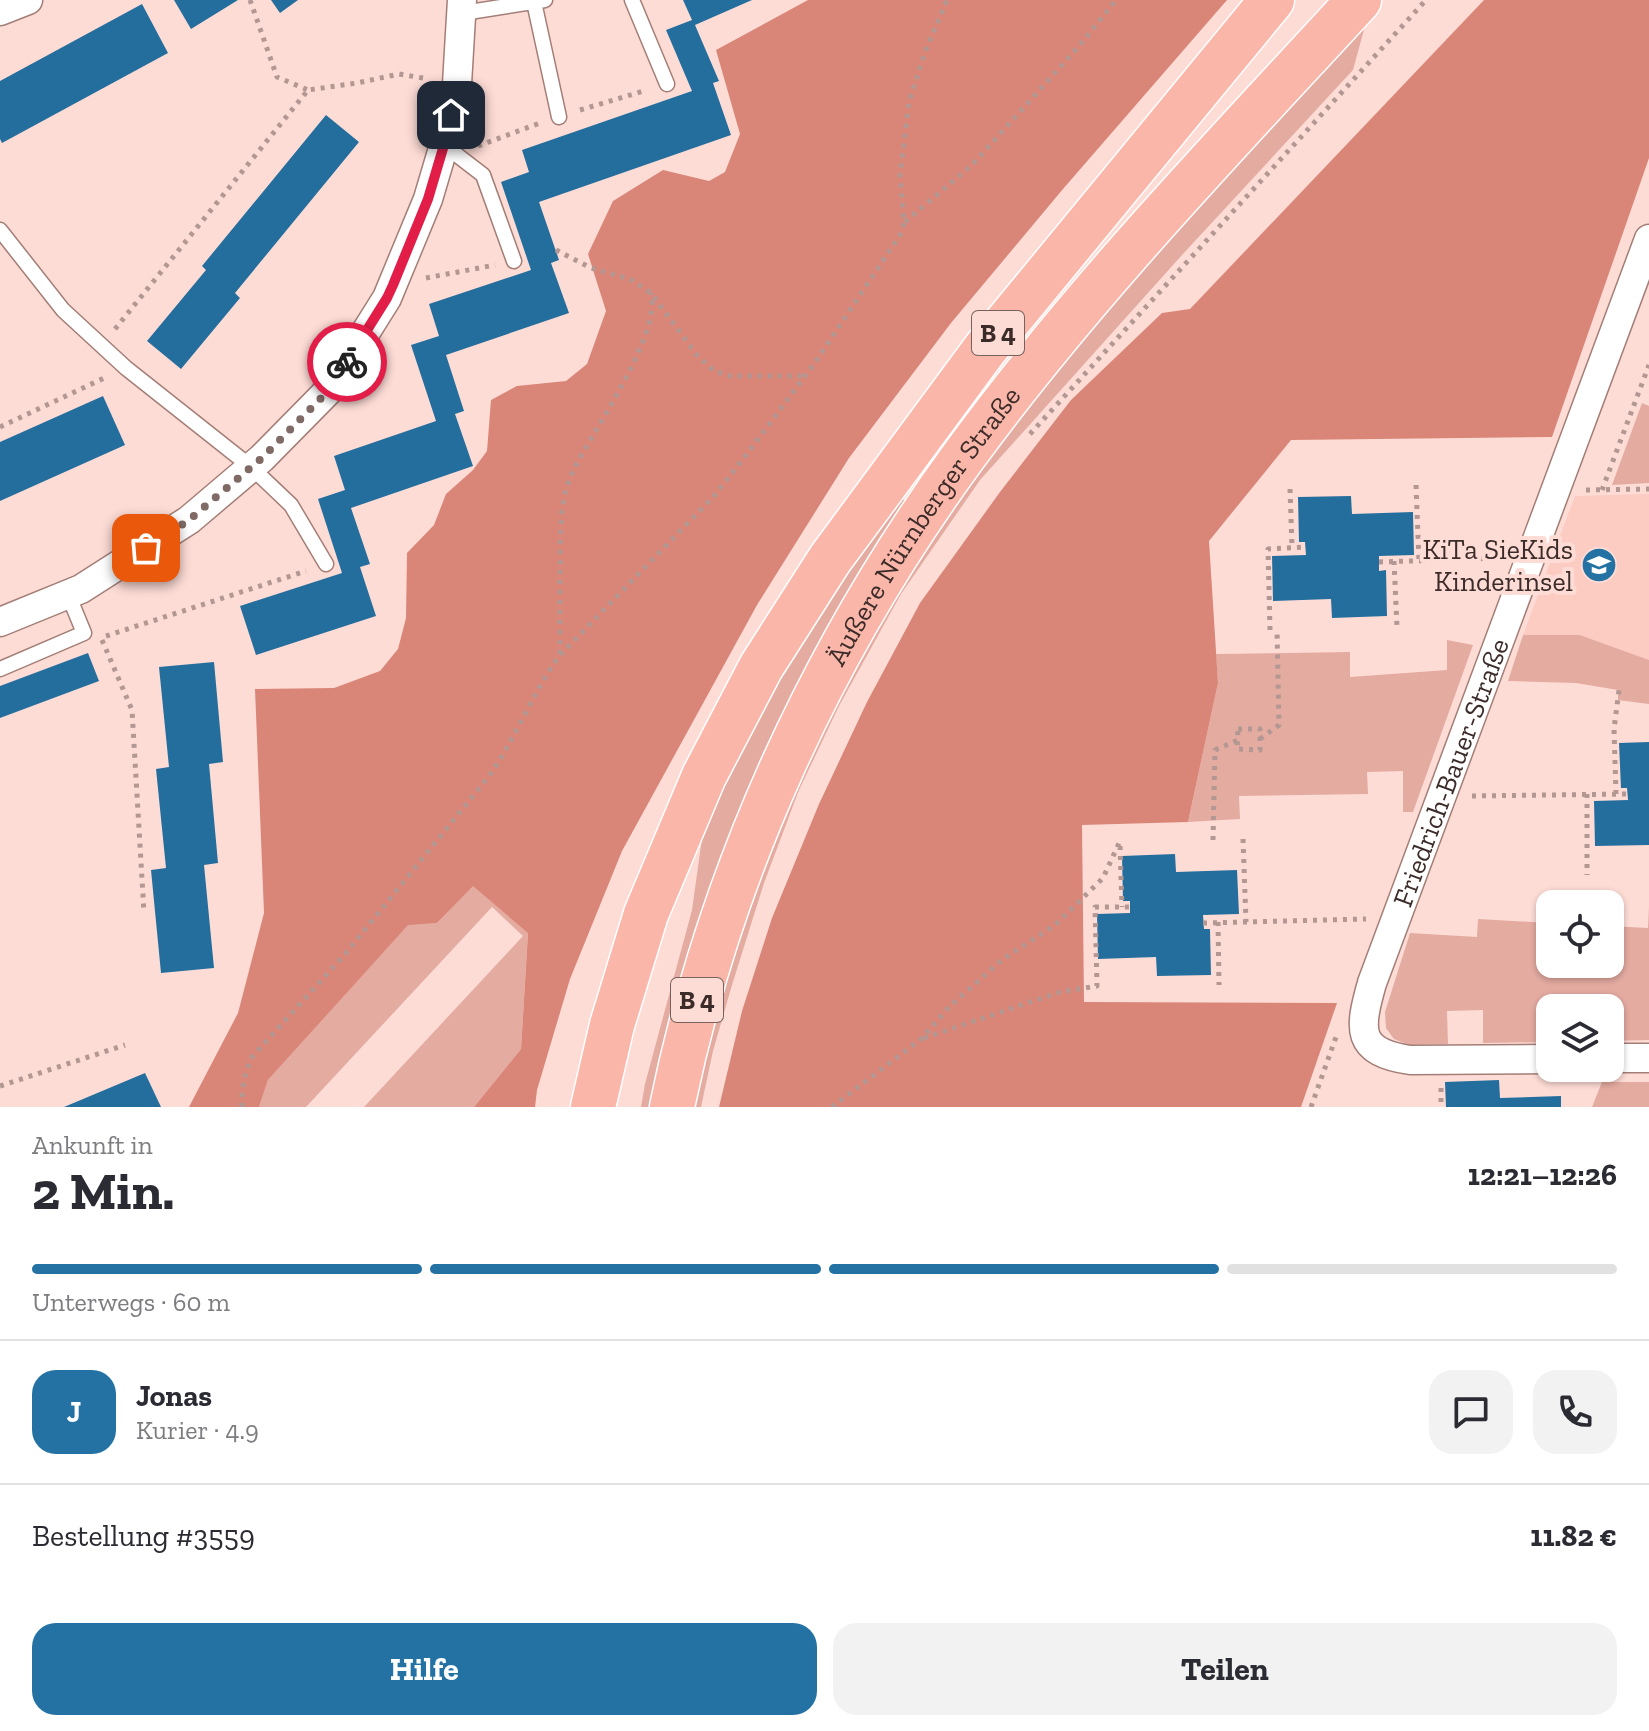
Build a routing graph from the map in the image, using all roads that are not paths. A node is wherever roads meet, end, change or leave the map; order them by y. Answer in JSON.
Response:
{"nodes":[{"id":1,"x":28,"y":0,"type":"edge"},
{"id":2,"x":632,"y":0,"type":"edge"},
{"id":3,"x":1272,"y":0,"type":"edge"},
{"id":4,"x":1359,"y":0,"type":"edge"},
{"id":5,"x":540,"y":1,"type":"edge"},
{"id":6,"x":462,"y":6,"type":"edge"},
{"id":7,"x":0,"y":11,"type":"edge"},
{"id":8,"x":667,"y":84,"type":"dead end"},
{"id":9,"x":559,"y":117,"type":"dead end"},
{"id":10,"x":444,"y":145,"type":"junction"},
{"id":11,"x":0,"y":230,"type":"edge"},
{"id":12,"x":1649,"y":239,"type":"edge"},
{"id":13,"x":514,"y":261,"type":"road end"},
{"id":14,"x":251,"y":467,"type":"junction"},
{"id":15,"x":326,"y":564,"type":"road end"},
{"id":16,"x":68,"y":594,"type":"junction"},
{"id":17,"x":0,"y":622,"type":"edge"},
{"id":18,"x":0,"y":669,"type":"edge"},
{"id":19,"x":1624,"y":1058,"type":"edge"},
{"id":20,"x":1649,"y":1058,"type":"edge"},
{"id":21,"x":1536,"y":1059,"type":"edge"},
{"id":22,"x":593,"y":1107,"type":"edge"},
{"id":23,"x":672,"y":1107,"type":"edge"}],
"edges":[{"from":1,"to":7,"type":"street"},
{"from":2,"to":8,"type":"lane"},
{"from":3,"to":22,"type":"highway","name":"Äußere Nürnberger Straße","number":"B 4"},
{"from":4,"to":23,"type":"highway","name":"Äußere Nürnberger Straße","number":"B 4"},
{"from":5,"to":6,"type":"lane"},
{"from":5,"to":9,"type":"lane"},
{"from":6,"to":10,"type":"street"},
{"from":10,"to":13,"type":"lane"},
{"from":10,"to":14,"type":"street"},
{"from":11,"to":14,"type":"lane"},
{"from":12,"to":21,"type":"street","name":"Friedrich-Bauer-Straße"},
{"from":14,"to":15,"type":"lane"},
{"from":14,"to":16,"type":"street"},
{"from":16,"to":17,"type":"street"},
{"from":16,"to":18,"type":"lane"},
{"from":19,"to":20,"type":"street"}]}
